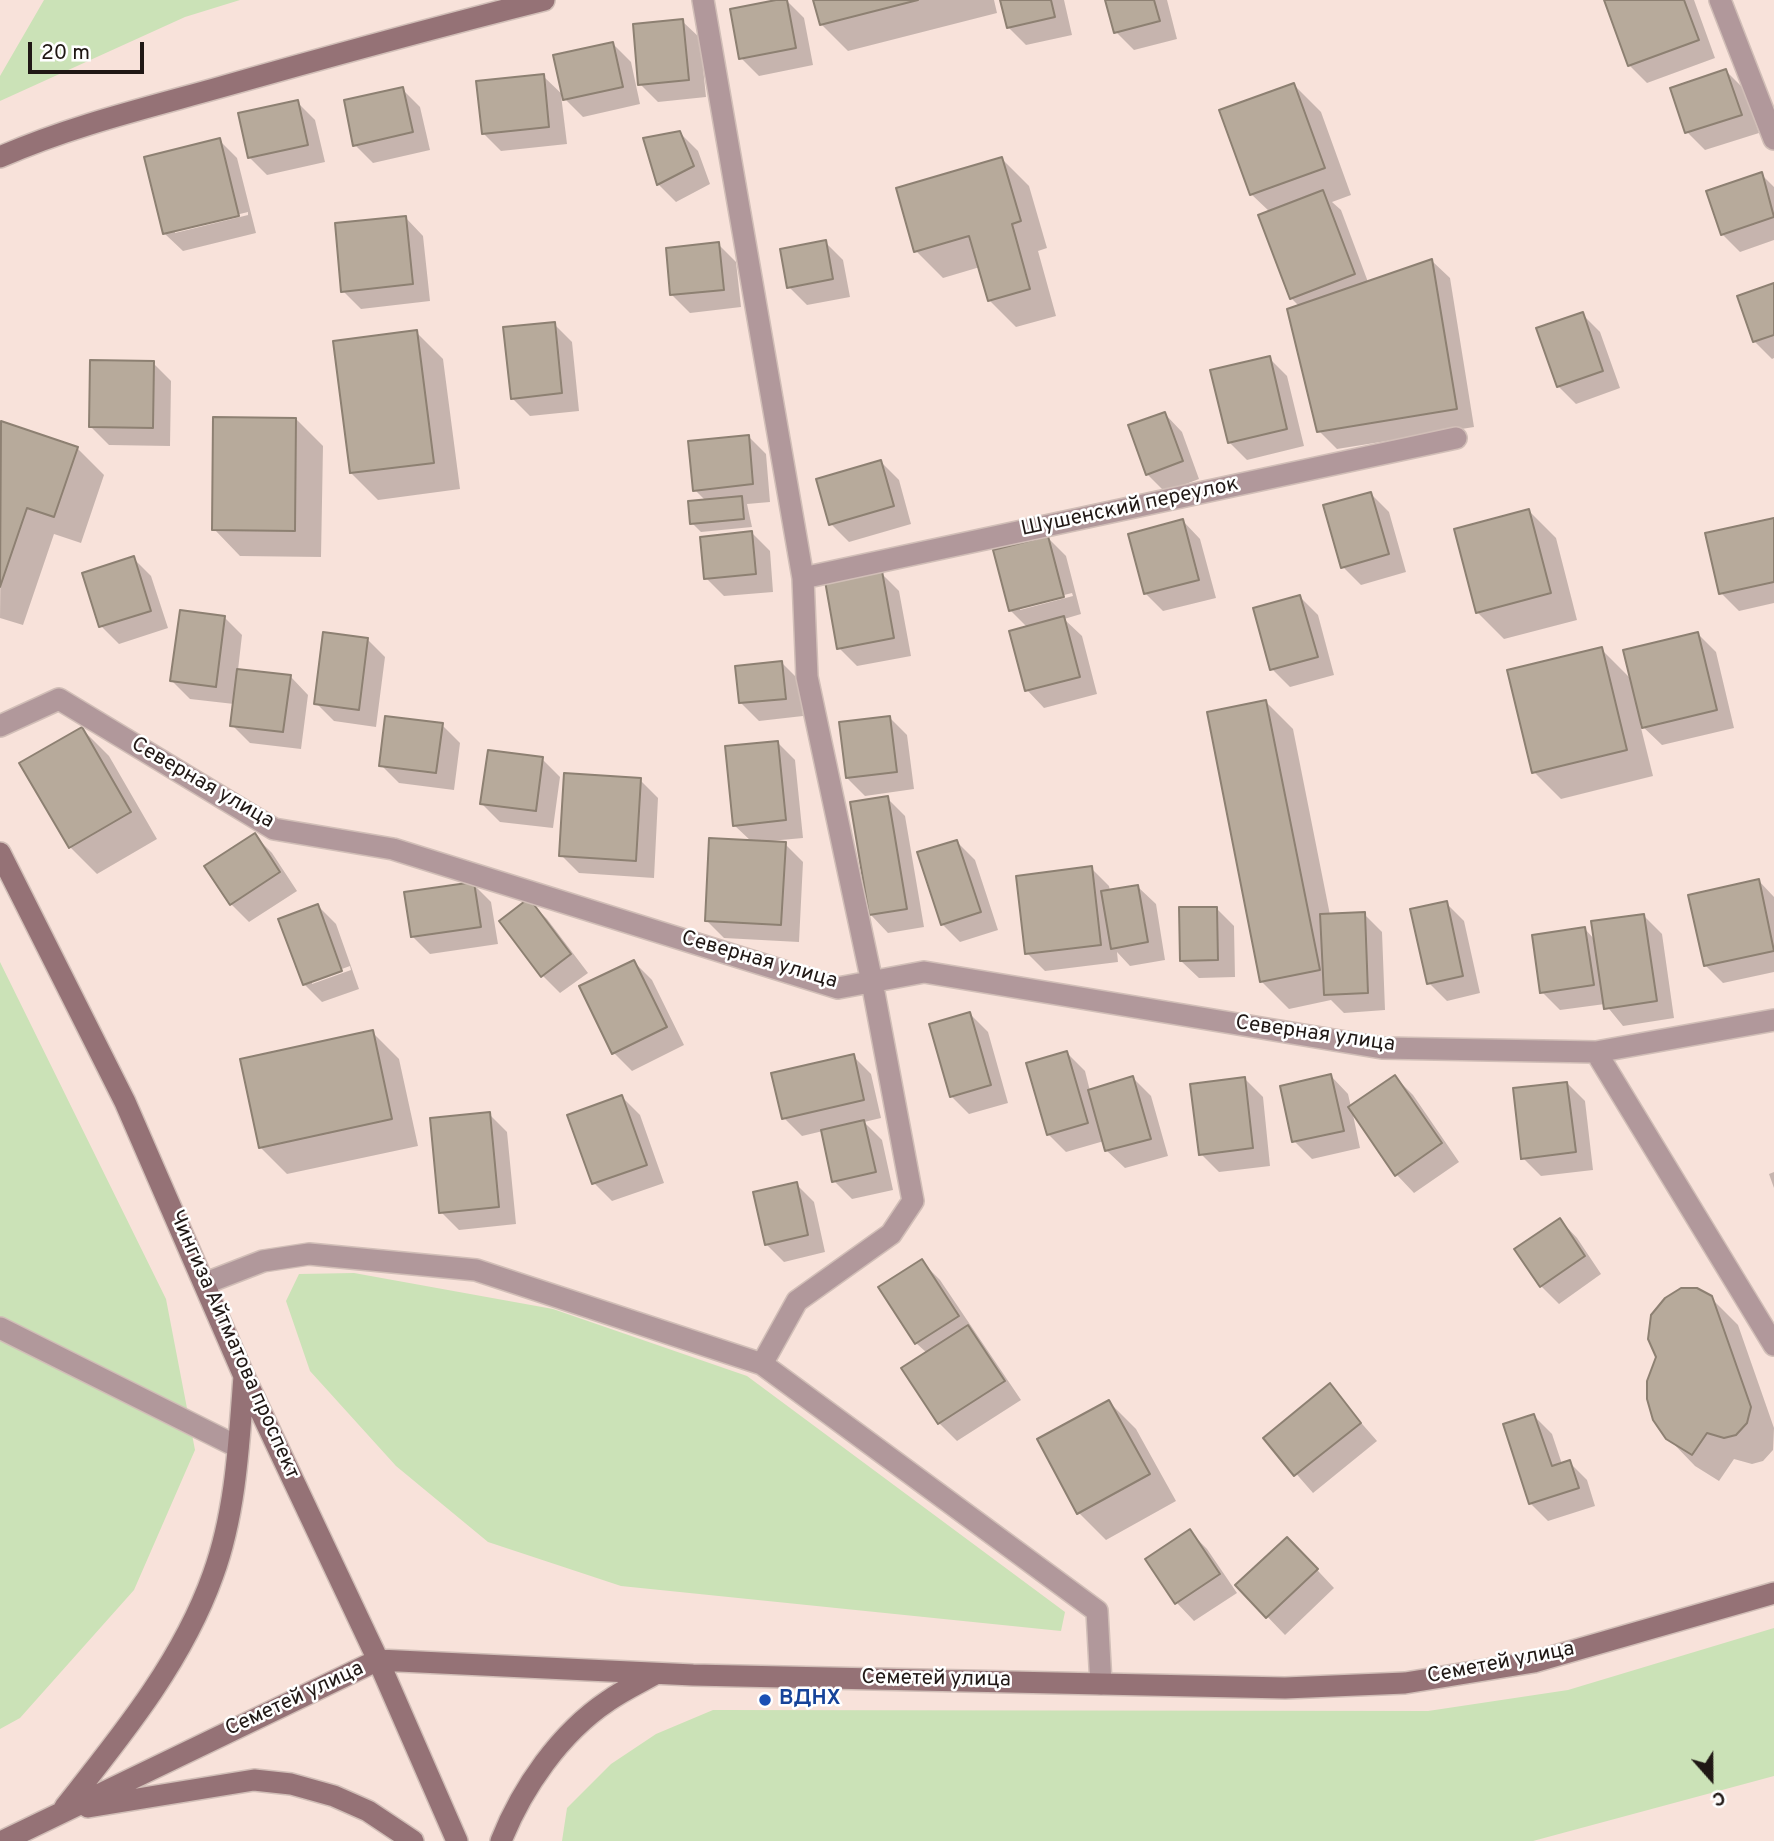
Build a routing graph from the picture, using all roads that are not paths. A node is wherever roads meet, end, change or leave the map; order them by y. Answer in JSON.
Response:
{"nodes":[{"id":1,"x":544,"y":0,"type":"edge"},
{"id":2,"x":703,"y":0,"type":"edge"},
{"id":3,"x":1720,"y":0,"type":"edge"},
{"id":4,"x":1774,"y":139,"type":"edge"},
{"id":5,"x":0,"y":157,"type":"edge"},
{"id":6,"x":1457,"y":438,"type":"dead end"},
{"id":7,"x":803,"y":578,"type":"junction"},
{"id":8,"x":0,"y":726,"type":"edge"},
{"id":9,"x":0,"y":853,"type":"edge"},
{"id":10,"x":872,"y":982,"type":"junction"},
{"id":11,"x":1774,"y":1020,"type":"edge"},
{"id":12,"x":1596,"y":1052,"type":"junction"},
{"id":13,"x":206,"y":1283,"type":"junction"},
{"id":14,"x":0,"y":1328,"type":"edge"},
{"id":15,"x":1774,"y":1345,"type":"edge"},
{"id":16,"x":762,"y":1364,"type":"junction"},
{"id":17,"x":244,"y":1376,"type":"junction"},
{"id":18,"x":238,"y":1447,"type":"junction"},
{"id":19,"x":1774,"y":1593,"type":"edge"},
{"id":20,"x":378,"y":1660,"type":"junction"},
{"id":21,"x":655,"y":1674,"type":"junction"},
{"id":22,"x":1101,"y":1684,"type":"junction"},
{"id":23,"x":62,"y":1812,"type":"junction"},
{"id":24,"x":3,"y":1841,"type":"edge"},
{"id":25,"x":413,"y":1841,"type":"edge"},
{"id":26,"x":457,"y":1841,"type":"edge"},
{"id":27,"x":501,"y":1841,"type":"edge"}],
"edges":[{"from":1,"to":5,"type":"main road"},
{"from":2,"to":7,"type":"street"},
{"from":3,"to":4,"type":"street"},
{"from":6,"to":7,"type":"street","name":"Шушенский переулок"},
{"from":7,"to":10,"type":"street"},
{"from":8,"to":10,"type":"street","name":"Северная улица"},
{"from":9,"to":13,"type":"main road","name":"Чингиза Айтматова проспект"},
{"from":10,"to":12,"type":"street","name":"Северная улица"},
{"from":10,"to":16,"type":"street"},
{"from":11,"to":12,"type":"street","name":"Северная улица"},
{"from":12,"to":15,"type":"street"},
{"from":13,"to":16,"type":"street"},
{"from":13,"to":17,"type":"main road","name":"Чингиза Айтматова проспект"},
{"from":14,"to":18,"type":"street"},
{"from":16,"to":22,"type":"street"},
{"from":17,"to":18,"type":"main road"},
{"from":17,"to":20,"type":"main road","name":"Чингиза Айтматова проспект"},
{"from":18,"to":23,"type":"main road"},
{"from":19,"to":22,"type":"main road","name":"Семетей улица"},
{"from":20,"to":21,"type":"main road","name":"Семетей улица"},
{"from":20,"to":23,"type":"main road","name":"Семетей улица"},
{"from":20,"to":26,"type":"main road","name":"Чингиза Айтматова проспект"},
{"from":21,"to":22,"type":"main road","name":"Семетей улица"},
{"from":21,"to":27,"type":"main road"},
{"from":23,"to":24,"type":"main road","name":"Семетей улица"},
{"from":23,"to":25,"type":"main road"}]}
